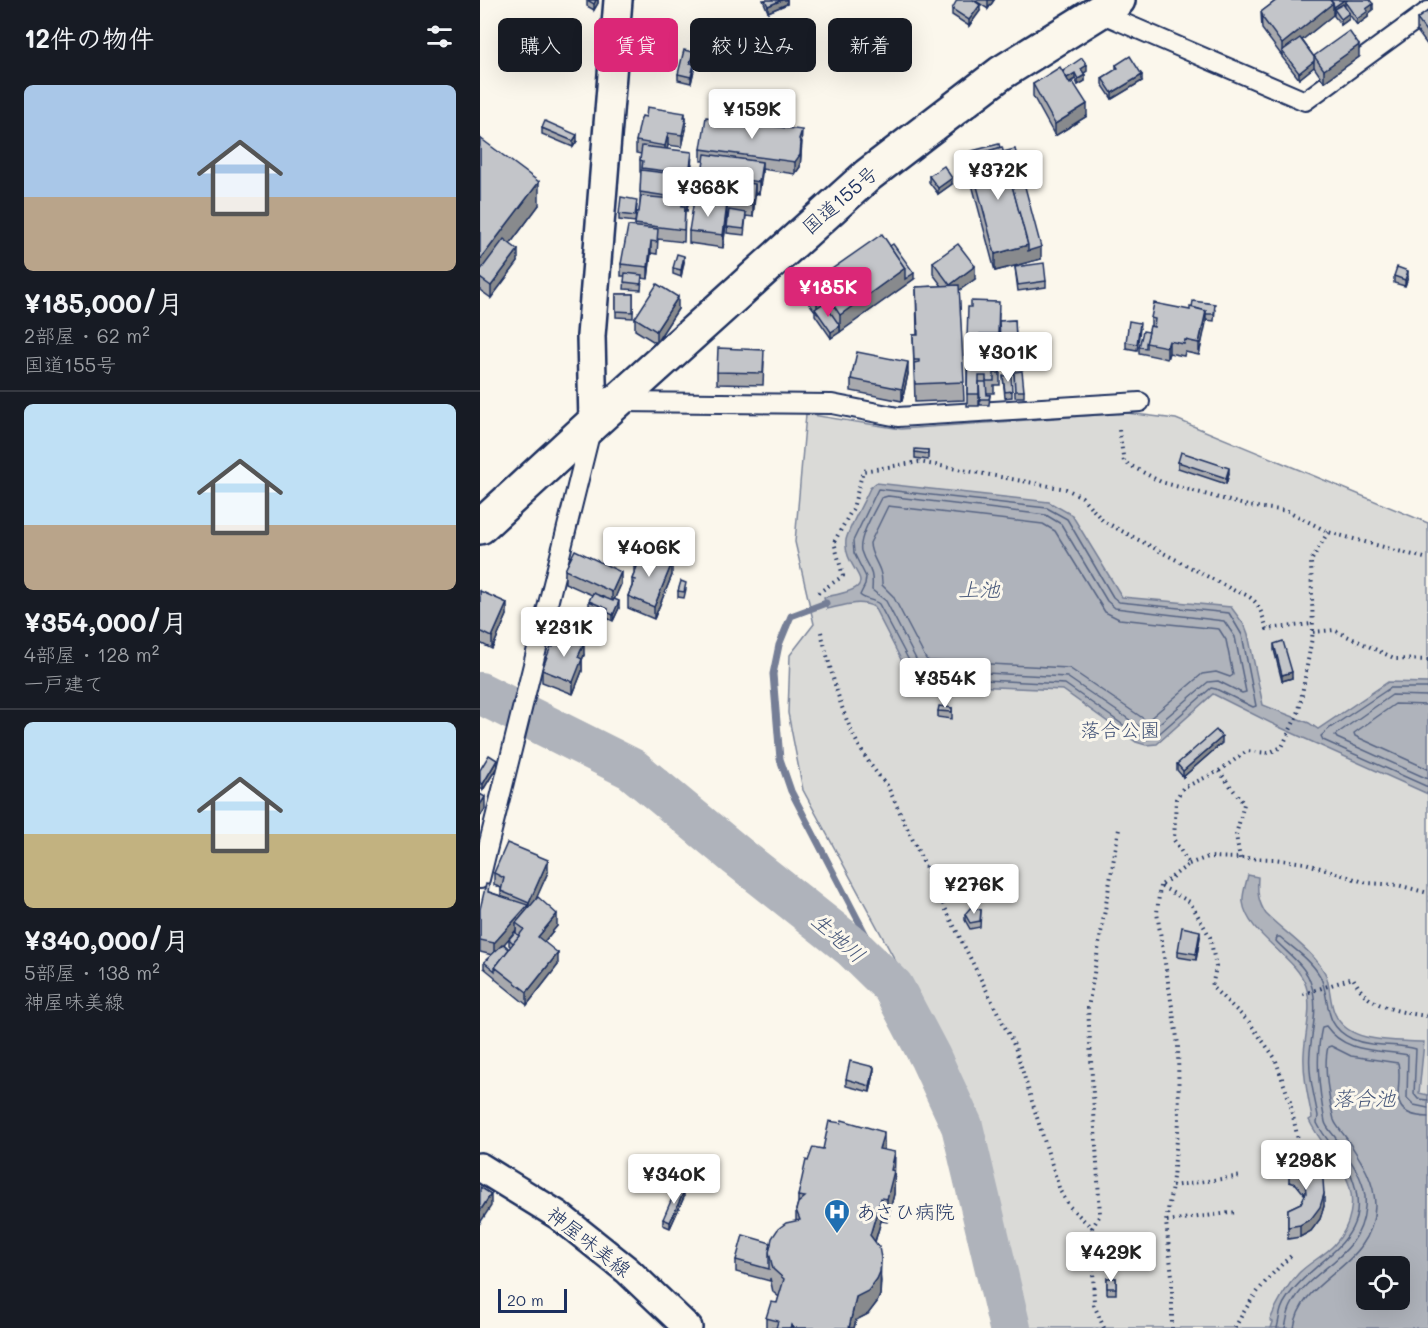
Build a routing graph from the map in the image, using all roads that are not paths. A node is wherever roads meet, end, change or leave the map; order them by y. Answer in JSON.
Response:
{"nodes":[{"id":1,"x":618,"y":0,"type":"edge"},
{"id":2,"x":1108,"y":6,"type":"edge"},
{"id":3,"x":1428,"y":11,"type":"edge"},
{"id":4,"x":1140,"y":402,"type":"dead end"},
{"id":5,"x":604,"y":412,"type":"junction"},
{"id":6,"x":480,"y":527,"type":"edge"},
{"id":7,"x":480,"y":879,"type":"edge"},
{"id":8,"x":480,"y":1167,"type":"edge"},
{"id":9,"x":688,"y":1328,"type":"edge"}],
"edges":[{"from":1,"to":5,"type":"street"},
{"from":2,"to":3,"type":"street"},
{"from":2,"to":5,"type":"highway","name":"国道155号"},
{"from":4,"to":5,"type":"street"},
{"from":5,"to":6,"type":"highway","name":"国道155号"},
{"from":5,"to":7,"type":"street"},
{"from":8,"to":9,"type":"street","name":"神屋味美線"}]}
